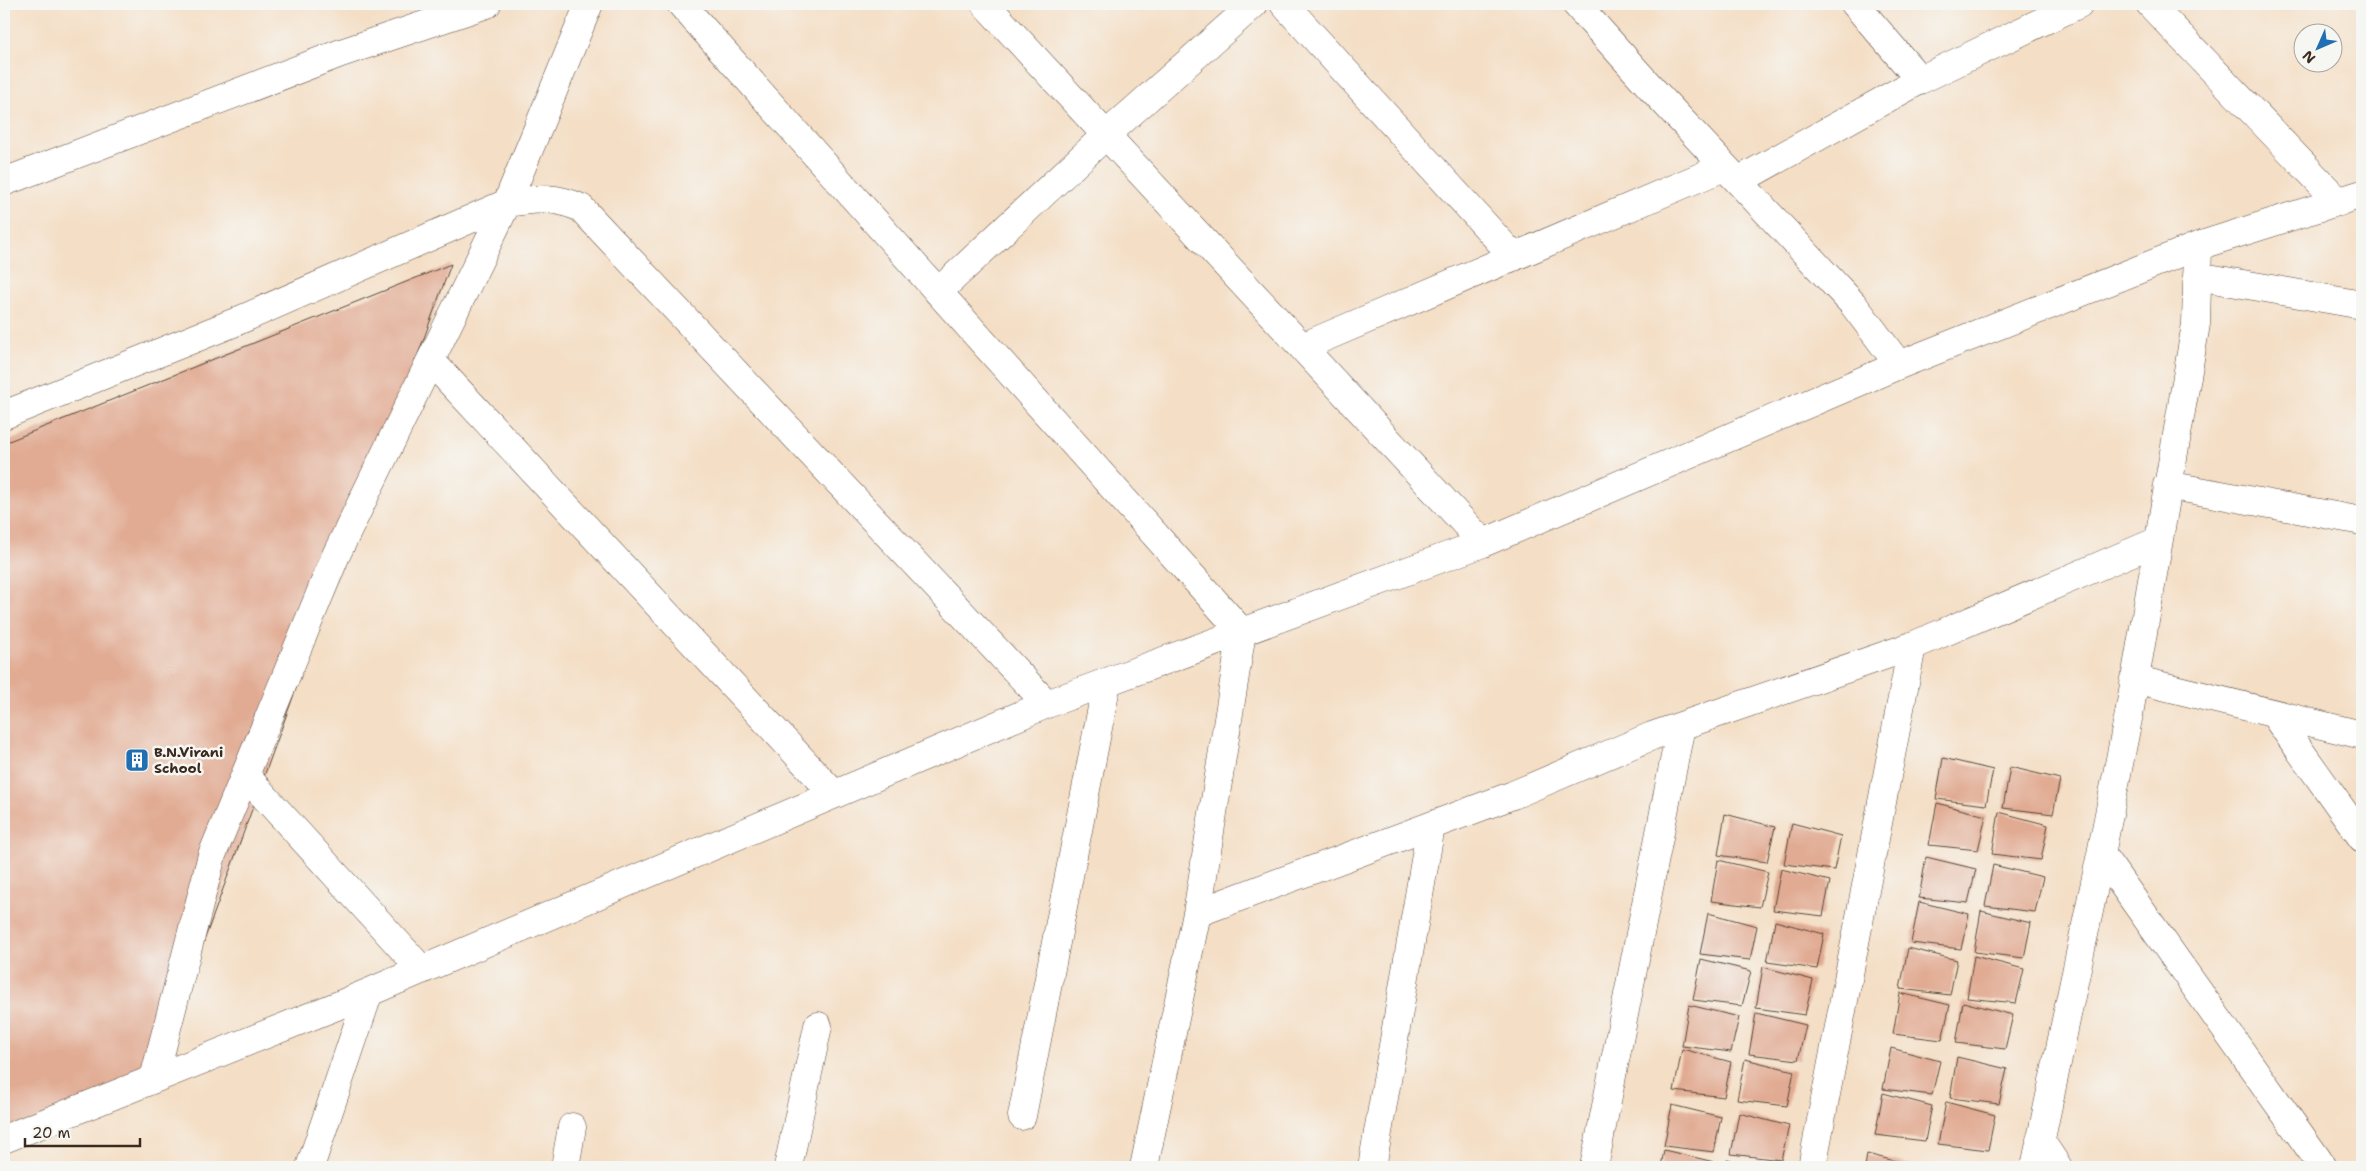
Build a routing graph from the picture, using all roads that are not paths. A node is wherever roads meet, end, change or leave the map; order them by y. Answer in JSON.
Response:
{"nodes":[{"id":1,"x":487,"y":4,"type":"edge"},
{"id":2,"x":589,"y":4,"type":"edge"},
{"id":3,"x":681,"y":4,"type":"edge"},
{"id":4,"x":985,"y":4,"type":"edge"},
{"id":5,"x":1254,"y":4,"type":"edge"},
{"id":6,"x":1284,"y":4,"type":"edge"},
{"id":7,"x":1576,"y":4,"type":"edge"},
{"id":8,"x":1855,"y":4,"type":"edge"},
{"id":9,"x":2078,"y":4,"type":"edge"},
{"id":10,"x":2150,"y":4,"type":"edge"},
{"id":11,"x":1920,"y":80,"type":"junction"},
{"id":12,"x":1106,"y":135,"type":"junction"},
{"id":13,"x":1731,"y":174,"type":"junction"},
{"id":14,"x":4,"y":182,"type":"edge"},
{"id":15,"x":2350,"y":198,"type":"edge"},
{"id":16,"x":507,"y":203,"type":"junction"},
{"id":17,"x":2198,"y":246,"type":"junction"},
{"id":18,"x":1514,"y":256,"type":"junction"},
{"id":19,"x":2197,"y":276,"type":"junction"},
{"id":20,"x":938,"y":292,"type":"junction"},
{"id":21,"x":2362,"y":305,"type":"edge"},
{"id":22,"x":1302,"y":347,"type":"junction"},
{"id":23,"x":431,"y":361,"type":"junction"},
{"id":24,"x":1899,"y":365,"type":"junction"},
{"id":25,"x":4,"y":415,"type":"edge"},
{"id":26,"x":2168,"y":485,"type":"junction"},
{"id":27,"x":2362,"y":521,"type":"edge"},
{"id":28,"x":2158,"y":541,"type":"junction"},
{"id":29,"x":1483,"y":543,"type":"junction"},
{"id":30,"x":1242,"y":632,"type":"junction"},
{"id":31,"x":1912,"y":646,"type":"junction"},
{"id":32,"x":2134,"y":679,"type":"junction"},
{"id":33,"x":1107,"y":682,"type":"junction"},
{"id":34,"x":1047,"y":704,"type":"junction"},
{"id":35,"x":2274,"y":714,"type":"junction"},
{"id":36,"x":1681,"y":726,"type":"junction"},
{"id":37,"x":2362,"y":735,"type":"edge"},
{"id":38,"x":245,"y":775,"type":"junction"},
{"id":39,"x":834,"y":794,"type":"junction"},
{"id":40,"x":1431,"y":826,"type":"junction"},
{"id":41,"x":2362,"y":838,"type":"edge"},
{"id":42,"x":2101,"y":854,"type":"junction"},
{"id":43,"x":1198,"y":913,"type":"junction"},
{"id":44,"x":422,"y":970,"type":"junction"},
{"id":45,"x":369,"y":992,"type":"junction"},
{"id":46,"x":818,"y":1026,"type":"dead end"},
{"id":47,"x":154,"y":1078,"type":"junction"},
{"id":48,"x":1022,"y":1116,"type":"dead end"},
{"id":49,"x":572,"y":1128,"type":"dead end"},
{"id":50,"x":4,"y":1139,"type":"edge"},
{"id":51,"x":2040,"y":1140,"type":"junction"},
{"id":52,"x":310,"y":1167,"type":"edge"},
{"id":53,"x":565,"y":1167,"type":"edge"},
{"id":54,"x":788,"y":1167,"type":"edge"},
{"id":55,"x":1144,"y":1167,"type":"edge"},
{"id":56,"x":1372,"y":1167,"type":"edge"},
{"id":57,"x":1594,"y":1167,"type":"edge"},
{"id":58,"x":1812,"y":1167,"type":"edge"},
{"id":59,"x":2035,"y":1167,"type":"edge"},
{"id":60,"x":2058,"y":1167,"type":"edge"},
{"id":61,"x":2323,"y":1167,"type":"edge"}],
"edges":[{"from":1,"to":14,"type":"street"},
{"from":2,"to":16,"type":"street"},
{"from":3,"to":20,"type":"street"},
{"from":4,"to":12,"type":"street"},
{"from":5,"to":12,"type":"street"},
{"from":6,"to":18,"type":"street"},
{"from":7,"to":13,"type":"street"},
{"from":8,"to":11,"type":"street"},
{"from":9,"to":11,"type":"street"},
{"from":10,"to":15,"type":"street"},
{"from":11,"to":13,"type":"street"},
{"from":12,"to":20,"type":"street"},
{"from":12,"to":22,"type":"street"},
{"from":13,"to":18,"type":"street"},
{"from":13,"to":24,"type":"street"},
{"from":15,"to":17,"type":"street"},
{"from":16,"to":23,"type":"street"},
{"from":16,"to":25,"type":"street"},
{"from":16,"to":34,"type":"street"},
{"from":17,"to":19,"type":"street"},
{"from":17,"to":24,"type":"street"},
{"from":18,"to":22,"type":"street"},
{"from":19,"to":21,"type":"street"},
{"from":19,"to":26,"type":"street"},
{"from":20,"to":30,"type":"street"},
{"from":22,"to":29,"type":"street"},
{"from":23,"to":38,"type":"street"},
{"from":23,"to":39,"type":"street"},
{"from":24,"to":29,"type":"street"},
{"from":26,"to":27,"type":"street"},
{"from":26,"to":28,"type":"street"},
{"from":28,"to":31,"type":"street"},
{"from":28,"to":32,"type":"street"},
{"from":29,"to":30,"type":"street"},
{"from":30,"to":33,"type":"street"},
{"from":30,"to":43,"type":"street"},
{"from":31,"to":36,"type":"street"},
{"from":31,"to":58,"type":"street"},
{"from":32,"to":35,"type":"street"},
{"from":32,"to":42,"type":"street"},
{"from":33,"to":34,"type":"street"},
{"from":33,"to":48,"type":"street"},
{"from":34,"to":39,"type":"street"},
{"from":35,"to":37,"type":"street"},
{"from":35,"to":41,"type":"street"},
{"from":36,"to":40,"type":"street"},
{"from":36,"to":57,"type":"street"},
{"from":38,"to":44,"type":"street"},
{"from":38,"to":47,"type":"street"},
{"from":39,"to":44,"type":"street"},
{"from":40,"to":43,"type":"street"},
{"from":40,"to":56,"type":"street"},
{"from":42,"to":51,"type":"street"},
{"from":42,"to":61,"type":"street"},
{"from":43,"to":55,"type":"street"},
{"from":44,"to":45,"type":"street"},
{"from":45,"to":47,"type":"street"},
{"from":45,"to":52,"type":"street"},
{"from":46,"to":54,"type":"street"},
{"from":47,"to":50,"type":"street"},
{"from":49,"to":53,"type":"street"},
{"from":51,"to":59,"type":"street"},
{"from":51,"to":60,"type":"street"}]}
